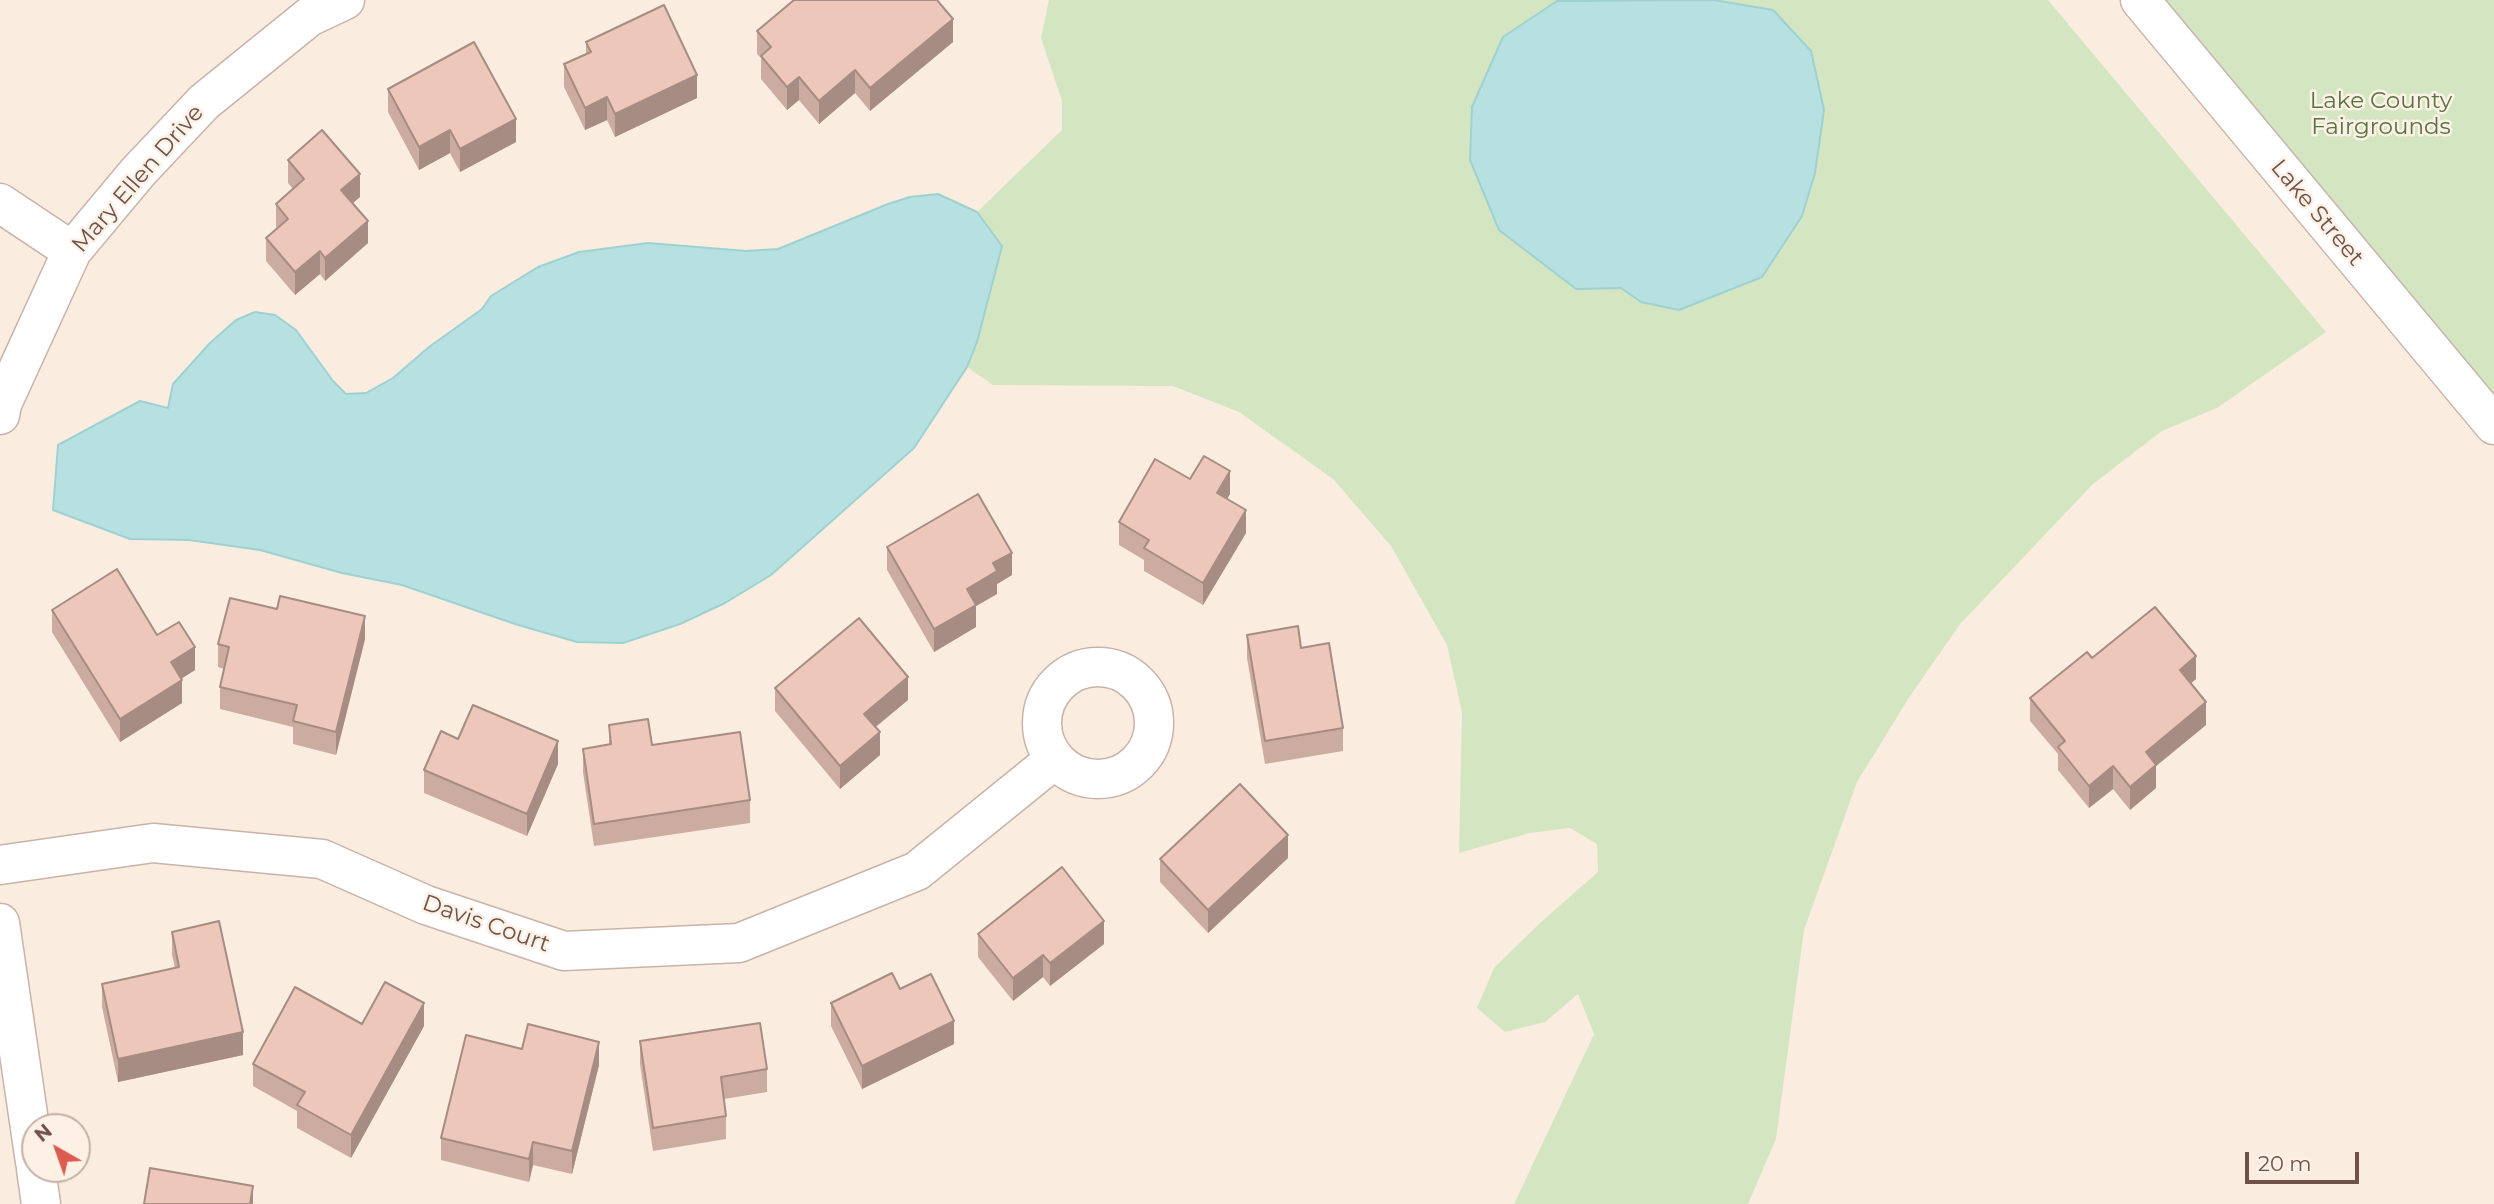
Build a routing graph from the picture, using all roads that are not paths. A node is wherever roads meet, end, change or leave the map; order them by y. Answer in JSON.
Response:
{"nodes":[{"id":1,"x":345,"y":0,"type":"edge"},
{"id":2,"x":2140,"y":0,"type":"edge"},
{"id":3,"x":299,"y":9,"type":"edge"},
{"id":4,"x":0,"y":203,"type":"edge"},
{"id":5,"x":72,"y":251,"type":"junction"},
{"id":6,"x":0,"y":415,"type":"edge"},
{"id":7,"x":2494,"y":425,"type":"edge"},
{"id":8,"x":1055,"y":760,"type":"dead end"},
{"id":9,"x":0,"y":865,"type":"edge"},
{"id":10,"x":0,"y":923,"type":"edge"},
{"id":11,"x":28,"y":1113,"type":"edge"},
{"id":12,"x":38,"y":1183,"type":"edge"},
{"id":13,"x":41,"y":1204,"type":"edge"}],
"edges":[{"from":1,"to":3,"type":"street","name":"Mary Ellen Drive"},
{"from":2,"to":7,"type":"street","name":"Lake Street"},
{"from":3,"to":5,"type":"street","name":"Mary Ellen Drive"},
{"from":4,"to":5,"type":"street"},
{"from":5,"to":6,"type":"street","name":"Mary Ellen Drive"},
{"from":8,"to":9,"type":"street","name":"Davis Court"},
{"from":10,"to":11,"type":"street"},
{"from":12,"to":13,"type":"street"}]}
